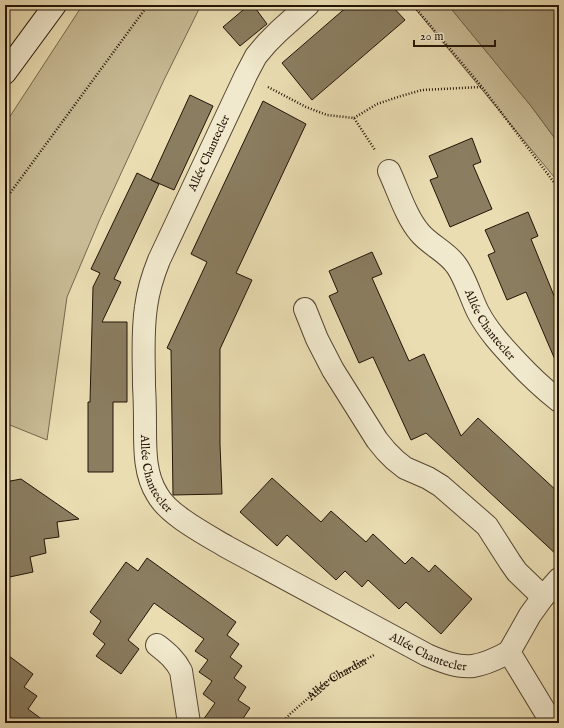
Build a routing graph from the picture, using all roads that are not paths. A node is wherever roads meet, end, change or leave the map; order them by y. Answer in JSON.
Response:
{"nodes":[{"id":1,"x":55,"y":5,"type":"edge"},
{"id":2,"x":308,"y":5,"type":"edge"},
{"id":3,"x":5,"y":73,"type":"edge"},
{"id":4,"x":389,"y":171,"type":"road end"},
{"id":5,"x":305,"y":309,"type":"dead end"},
{"id":6,"x":559,"y":401,"type":"edge"},
{"id":7,"x":559,"y":579,"type":"edge"},
{"id":8,"x":542,"y":597,"type":"junction"},
{"id":9,"x":157,"y":645,"type":"dead end"},
{"id":10,"x":509,"y":652,"type":"junction"},
{"id":11,"x":189,"y":723,"type":"edge"},
{"id":12,"x":552,"y":723,"type":"edge"}],
"edges":[{"from":1,"to":3,"type":"street"},
{"from":2,"to":10,"type":"street","name":"Allée Chantecler"},
{"from":4,"to":6,"type":"street","name":"Allée Chantecler"},
{"from":5,"to":8,"type":"street"},
{"from":7,"to":8,"type":"street"},
{"from":8,"to":10,"type":"street"},
{"from":9,"to":11,"type":"street"},
{"from":10,"to":12,"type":"street"}]}
